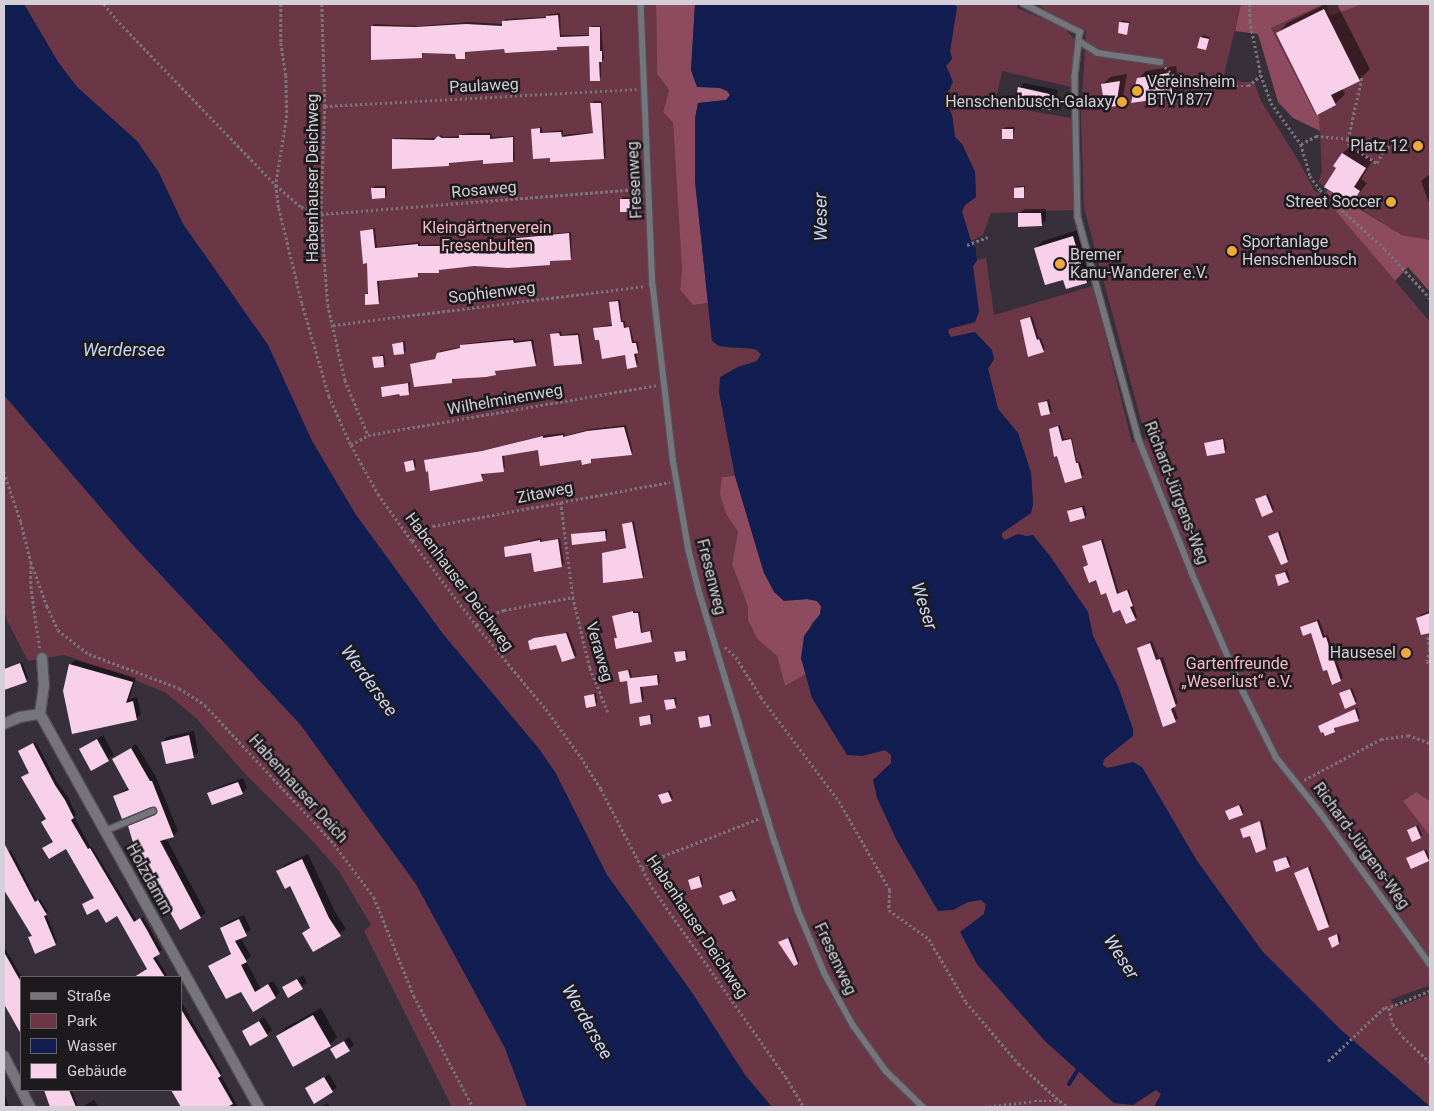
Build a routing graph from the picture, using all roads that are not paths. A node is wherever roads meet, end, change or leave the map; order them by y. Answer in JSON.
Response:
{"nodes":[{"id":1,"x":641,"y":4,"type":"edge"},
{"id":2,"x":1024,"y":4,"type":"edge"},
{"id":3,"x":1079,"y":41,"type":"junction"},
{"id":4,"x":1160,"y":62,"type":"road end"},
{"id":5,"x":42,"y":658,"type":"road end"},
{"id":6,"x":40,"y":714,"type":"junction"},
{"id":7,"x":4,"y":724,"type":"edge"},
{"id":8,"x":153,"y":811,"type":"dead end"},
{"id":9,"x":105,"y":831,"type":"junction"},
{"id":10,"x":1430,"y":964,"type":"edge"},
{"id":11,"x":4,"y":1056,"type":"edge"},
{"id":12,"x":20,"y":1087,"type":"edge"},
{"id":13,"x":22,"y":1091,"type":"edge"},
{"id":14,"x":30,"y":1107,"type":"edge"},
{"id":15,"x":259,"y":1107,"type":"edge"},
{"id":16,"x":923,"y":1107,"type":"edge"}],
"edges":[{"from":1,"to":16,"type":"lane","name":"Fresenweg"},
{"from":2,"to":3,"type":"lane"},
{"from":3,"to":4,"type":"lane"},
{"from":3,"to":10,"type":"lane","name":"Richard-Jürgens-Weg"},
{"from":5,"to":6,"type":"street"},
{"from":6,"to":7,"type":"street"},
{"from":6,"to":9,"type":"street","name":"Holzdamm"},
{"from":8,"to":9,"type":"lane"},
{"from":9,"to":15,"type":"street","name":"Holzdamm"},
{"from":11,"to":12,"type":"street"},
{"from":13,"to":14,"type":"street"}]}
